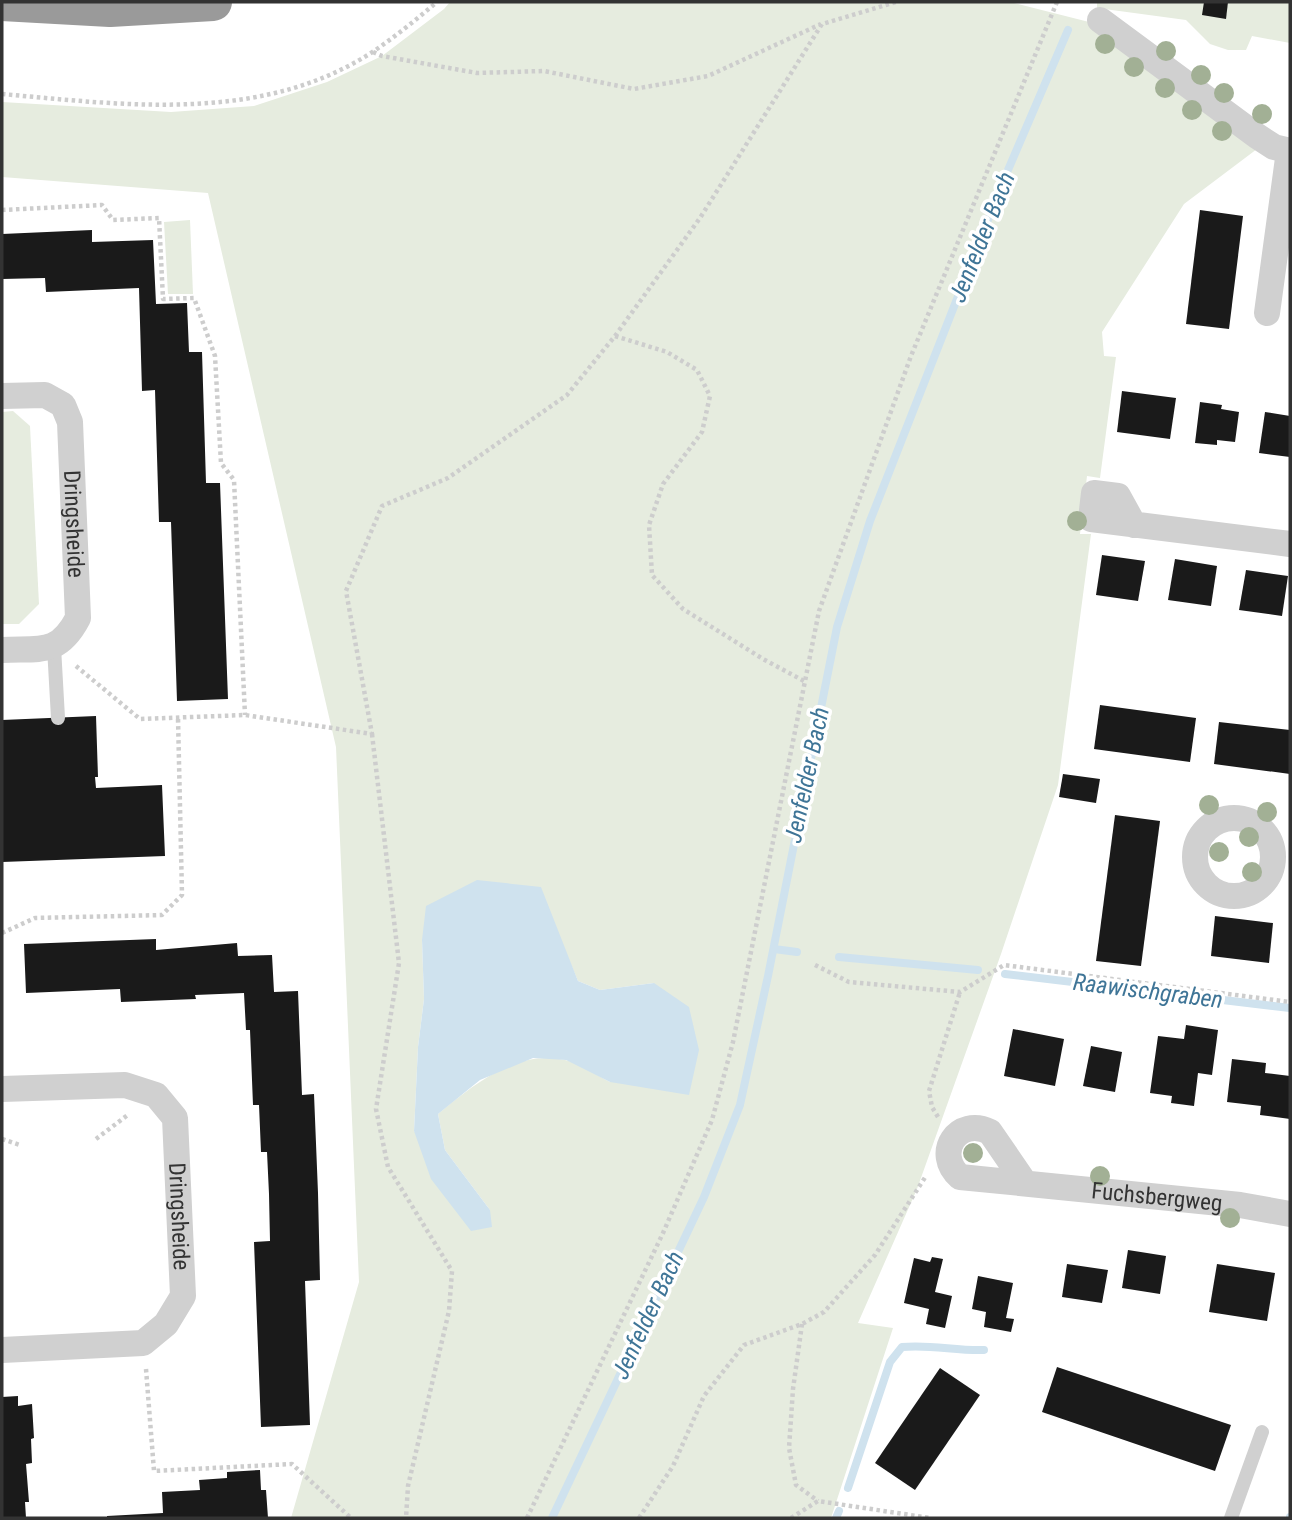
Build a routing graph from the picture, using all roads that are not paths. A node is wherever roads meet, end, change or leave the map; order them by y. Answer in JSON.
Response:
{"nodes":[{"id":1,"x":2,"y":2,"type":"edge"},
{"id":2,"x":213,"y":2,"type":"edge"},
{"id":3,"x":1100,"y":20,"type":"dead end"},
{"id":4,"x":1290,"y":151,"type":"edge"},
{"id":5,"x":1267,"y":313,"type":"dead end"},
{"id":6,"x":2,"y":396,"type":"edge"},
{"id":7,"x":1134,"y":525,"type":"dead end"},
{"id":8,"x":1290,"y":544,"type":"edge"},
{"id":9,"x":54,"y":647,"type":"junction"},
{"id":10,"x":2,"y":650,"type":"edge"},
{"id":11,"x":58,"y":718,"type":"dead end"},
{"id":12,"x":2,"y":1089,"type":"edge"},
{"id":13,"x":1025,"y":1183,"type":"junction"},
{"id":14,"x":1290,"y":1214,"type":"edge"},
{"id":15,"x":2,"y":1350,"type":"edge"},
{"id":16,"x":1262,"y":1432,"type":"dead end"},
{"id":17,"x":1231,"y":1518,"type":"edge"}],
"edges":[{"from":1,"to":2,"type":"highway"},
{"from":3,"to":4,"type":"street"},
{"from":4,"to":5,"type":"street"},
{"from":6,"to":9,"type":"street","name":"Dringsheide"},
{"from":7,"to":8,"type":"street"},
{"from":9,"to":10,"type":"street"},
{"from":9,"to":11,"type":"lane"},
{"from":12,"to":15,"type":"street","name":"Dringsheide"},
{"from":13,"to":13,"type":"street","name":"Fuchsbergweg"},
{"from":13,"to":14,"type":"street","name":"Fuchsbergweg"},
{"from":16,"to":17,"type":"lane"}]}
